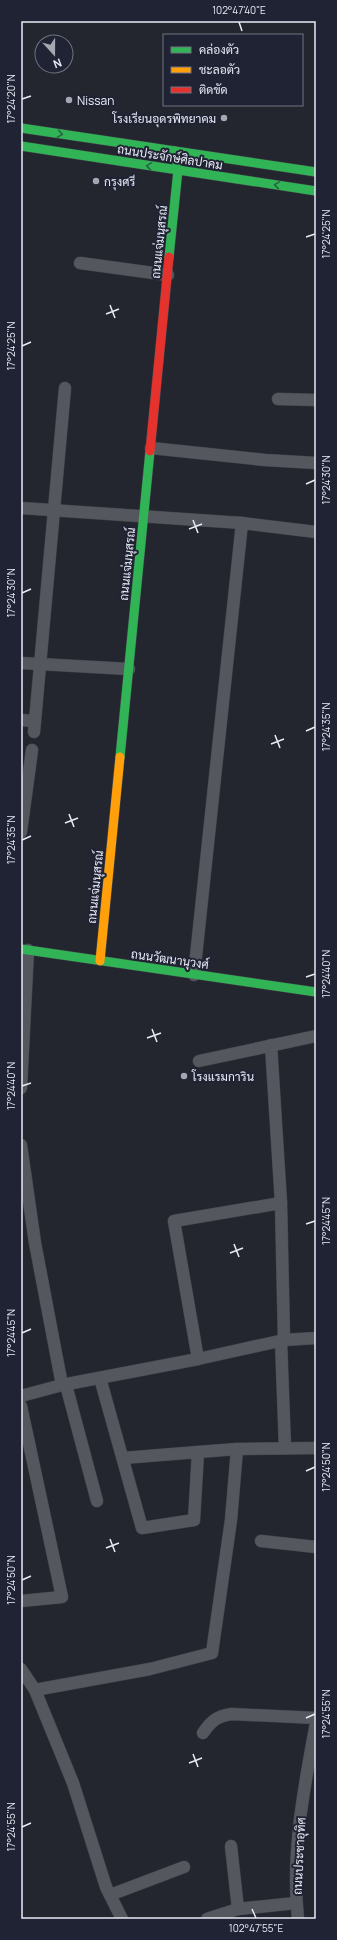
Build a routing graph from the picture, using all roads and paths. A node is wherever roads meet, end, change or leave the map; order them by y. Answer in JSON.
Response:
{"nodes":[{"id":1,"x":21,"y":128,"type":"edge"},
{"id":2,"x":21,"y":146,"type":"edge"},
{"id":3,"x":175,"y":151,"type":"junction"},
{"id":4,"x":178,"y":170,"type":"junction"},
{"id":5,"x":316,"y":172,"type":"edge"},
{"id":6,"x":316,"y":191,"type":"edge"},
{"id":7,"x":80,"y":263,"type":"dead end"},
{"id":8,"x":168,"y":275,"type":"junction"},
{"id":9,"x":65,"y":388,"type":"dead end"},
{"id":10,"x":278,"y":399,"type":"dead end"},
{"id":11,"x":316,"y":400,"type":"edge"},
{"id":12,"x":151,"y":448,"type":"junction"},
{"id":13,"x":316,"y":463,"type":"edge"},
{"id":14,"x":21,"y":508,"type":"edge"},
{"id":15,"x":53,"y":509,"type":"junction"},
{"id":16,"x":144,"y":516,"type":"junction"},
{"id":17,"x":242,"y":523,"type":"junction"},
{"id":18,"x":316,"y":532,"type":"edge"},
{"id":19,"x":21,"y":663,"type":"edge"},
{"id":20,"x":40,"y":664,"type":"junction"},
{"id":21,"x":129,"y":669,"type":"junction"},
{"id":22,"x":21,"y":720,"type":"edge"},
{"id":23,"x":32,"y":750,"type":"dead end"},
{"id":24,"x":24,"y":780,"type":"edge"},
{"id":25,"x":21,"y":832,"type":"edge"},
{"id":26,"x":24,"y":950,"type":"edge"},
{"id":27,"x":100,"y":960,"type":"junction"},
{"id":28,"x":194,"y":975,"type":"junction"},
{"id":29,"x":316,"y":992,"type":"edge"},
{"id":30,"x":316,"y":1036,"type":"edge"},
{"id":31,"x":271,"y":1045,"type":"junction"},
{"id":32,"x":22,"y":1046,"type":"edge"},
{"id":33,"x":199,"y":1061,"type":"dead end"},
{"id":34,"x":21,"y":1088,"type":"edge"},
{"id":35,"x":21,"y":1145,"type":"edge"},
{"id":36,"x":281,"y":1203,"type":"junction"},
{"id":37,"x":316,"y":1338,"type":"edge"},
{"id":38,"x":283,"y":1340,"type":"junction"},
{"id":39,"x":198,"y":1359,"type":"junction"},
{"id":40,"x":100,"y":1378,"type":"junction"},
{"id":41,"x":64,"y":1385,"type":"junction"},
{"id":42,"x":21,"y":1396,"type":"edge"},
{"id":43,"x":21,"y":1406,"type":"edge"},
{"id":44,"x":285,"y":1448,"type":"junction"},
{"id":45,"x":316,"y":1448,"type":"edge"},
{"id":46,"x":237,"y":1449,"type":"junction"},
{"id":47,"x":198,"y":1452,"type":"junction"},
{"id":48,"x":123,"y":1458,"type":"junction"},
{"id":49,"x":97,"y":1501,"type":"dead end"},
{"id":50,"x":261,"y":1541,"type":"dead end"},
{"id":51,"x":316,"y":1547,"type":"edge"},
{"id":52,"x":21,"y":1601,"type":"edge"},
{"id":53,"x":21,"y":1669,"type":"edge"},
{"id":54,"x":34,"y":1690,"type":"junction"},
{"id":55,"x":316,"y":1718,"type":"edge"},
{"id":56,"x":316,"y":1723,"type":"edge"},
{"id":57,"x":203,"y":1733,"type":"dead end"},
{"id":58,"x":231,"y":1846,"type":"dead end"},
{"id":59,"x":184,"y":1867,"type":"dead end"},
{"id":60,"x":110,"y":1895,"type":"junction"},
{"id":61,"x":296,"y":1903,"type":"junction"},
{"id":62,"x":238,"y":1909,"type":"junction"},
{"id":63,"x":122,"y":1919,"type":"edge"},
{"id":64,"x":207,"y":1919,"type":"edge"},
{"id":65,"x":298,"y":1919,"type":"edge"}],
"edges":[{"from":1,"to":3,"type":"street","name":"ถนนประจักษ์ศิลปาคม","one_way":true},
{"from":4,"to":2,"type":"street","name":"ถนนประจักษ์ศิลปาคม","one_way":true},
{"from":3,"to":4,"type":"street","name":"ถนนแจ่มนุสรณ์"},
{"from":3,"to":5,"type":"street","name":"ถนนประจักษ์ศิลปาคม"},
{"from":6,"to":4,"type":"street","name":"ถนนประจักษ์ศิลปาคม","one_way":true},
{"from":4,"to":8,"type":"street","name":"ถนนแจ่มนุสรณ์"},
{"from":7,"to":8,"type":"street"},
{"from":8,"to":12,"type":"street","name":"ถนนแจ่มนุสรณ์"},
{"from":9,"to":15,"type":"street"},
{"from":10,"to":11,"type":"street"},
{"from":12,"to":13,"type":"street"},
{"from":12,"to":16,"type":"street","name":"ถนนแจ่มนุสรณ์"},
{"from":14,"to":15,"type":"street"},
{"from":15,"to":16,"type":"street"},
{"from":15,"to":20,"type":"street"},
{"from":16,"to":17,"type":"street"},
{"from":16,"to":21,"type":"street","name":"ถนนแจ่มนุสรณ์"},
{"from":17,"to":18,"type":"street"},
{"from":17,"to":28,"type":"street"},
{"from":19,"to":20,"type":"street"},
{"from":20,"to":21,"type":"street"},
{"from":20,"to":22,"type":"street"},
{"from":21,"to":27,"type":"street","name":"ถนนแจ่มนุสรณ์"},
{"from":23,"to":24,"type":"street"},
{"from":24,"to":25,"type":"street"},
{"from":26,"to":27,"type":"street","name":"ถนนวัฒนานุวงศ์"},
{"from":26,"to":32,"type":"street"},
{"from":27,"to":28,"type":"street","name":"ถนนวัฒนานุวงศ์"},
{"from":28,"to":29,"type":"street","name":"ถนนวัฒนานุวงศ์"},
{"from":30,"to":31,"type":"street"},
{"from":31,"to":33,"type":"street"},
{"from":31,"to":36,"type":"street"},
{"from":32,"to":34,"type":"street"},
{"from":35,"to":41,"type":"street"},
{"from":36,"to":38,"type":"street"},
{"from":36,"to":39,"type":"street"},
{"from":37,"to":38,"type":"street"},
{"from":38,"to":39,"type":"street"},
{"from":38,"to":44,"type":"street"},
{"from":39,"to":40,"type":"street"},
{"from":40,"to":41,"type":"street"},
{"from":40,"to":48,"type":"street"},
{"from":41,"to":42,"type":"street"},
{"from":41,"to":49,"type":"street"},
{"from":43,"to":52,"type":"street"},
{"from":44,"to":45,"type":"street"},
{"from":44,"to":46,"type":"street"},
{"from":46,"to":47,"type":"street"},
{"from":46,"to":54,"type":"street"},
{"from":47,"to":48,"type":"street"},
{"from":47,"to":48,"type":"street"},
{"from":50,"to":51,"type":"street"},
{"from":53,"to":54,"type":"street"},
{"from":54,"to":60,"type":"street"},
{"from":55,"to":57,"type":"street"},
{"from":56,"to":61,"type":"street","name":"ถนนประชาอุทิศ"},
{"from":58,"to":62,"type":"street"},
{"from":59,"to":60,"type":"street"},
{"from":60,"to":63,"type":"street"},
{"from":61,"to":62,"type":"street"},
{"from":61,"to":65,"type":"street","name":"ถนนประชาอุทิศ"},
{"from":62,"to":64,"type":"street"}]}
